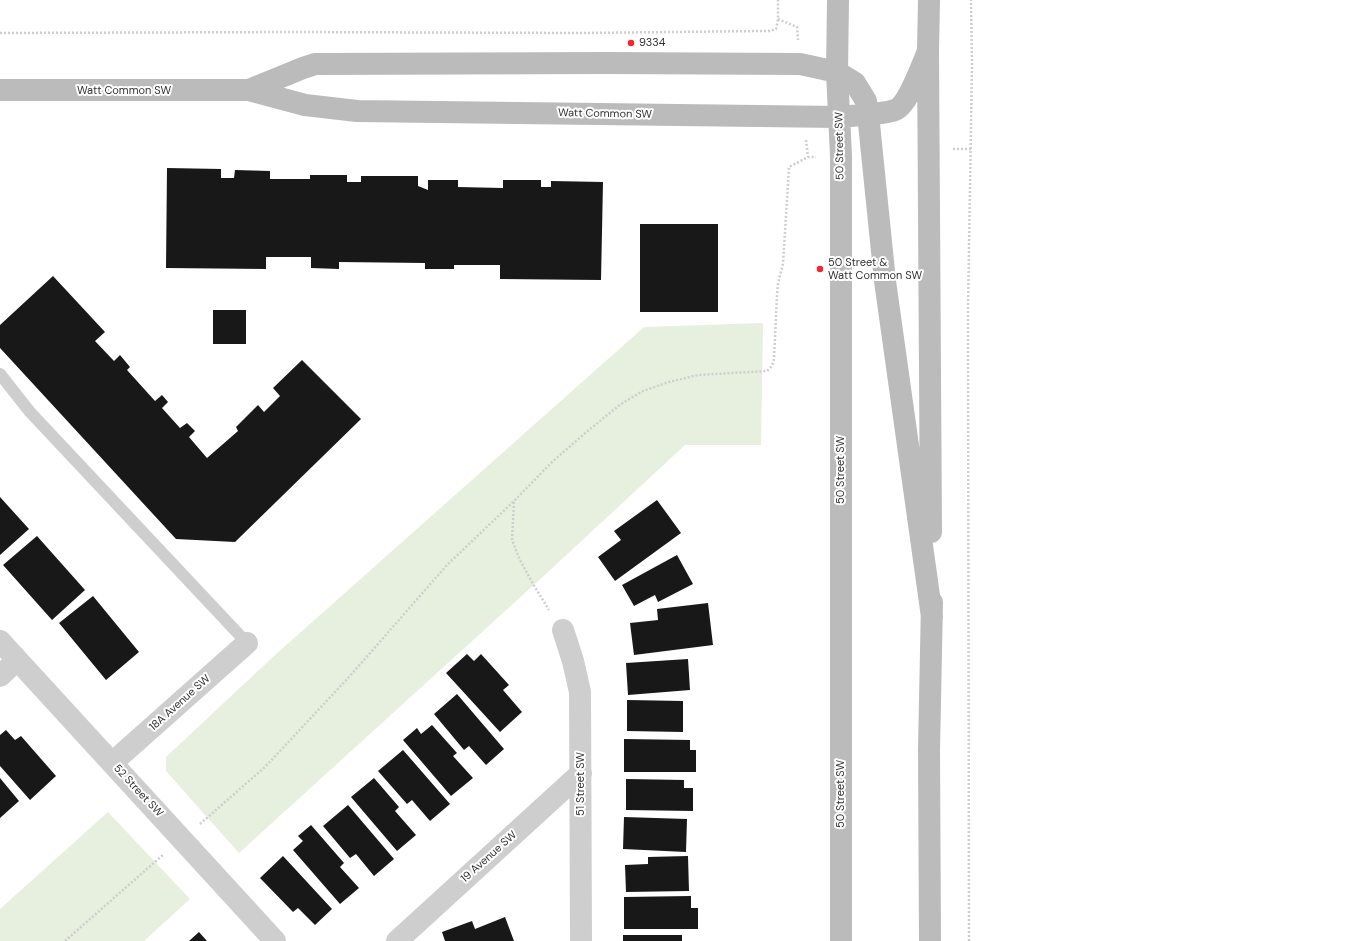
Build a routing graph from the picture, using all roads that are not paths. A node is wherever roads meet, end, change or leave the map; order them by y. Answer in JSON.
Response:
{"nodes":[{"id":1,"x":838,"y":0,"type":"edge"},
{"id":2,"x":929,"y":0,"type":"edge"},
{"id":3,"x":928,"y":51,"type":"junction"},
{"id":4,"x":837,"y":72,"type":"junction"},
{"id":5,"x":0,"y":90,"type":"edge"},
{"id":6,"x":249,"y":90,"type":"junction"},
{"id":7,"x":868,"y":114,"type":"junction"},
{"id":8,"x":839,"y":116,"type":"junction"},
{"id":9,"x":0,"y":374,"type":"edge"},
{"id":10,"x":932,"y":616,"type":"junction"},
{"id":11,"x":563,"y":630,"type":"road end"},
{"id":12,"x":0,"y":642,"type":"edge"},
{"id":13,"x":247,"y":643,"type":"joint"},
{"id":14,"x":17,"y":660,"type":"junction"},
{"id":15,"x":0,"y":676,"type":"edge"},
{"id":16,"x":112,"y":763,"type":"junction"},
{"id":17,"x":581,"y":773,"type":"junction"},
{"id":18,"x":276,"y":941,"type":"edge"},
{"id":19,"x":397,"y":941,"type":"edge"},
{"id":20,"x":581,"y":941,"type":"edge"},
{"id":21,"x":841,"y":941,"type":"edge"},
{"id":22,"x":930,"y":941,"type":"edge"}],
"edges":[{"from":1,"to":4,"type":"main road","name":"50 Street SW"},
{"from":2,"to":3,"type":"main road"},
{"from":3,"to":7,"type":"main road","name":"Watt Common SW"},
{"from":3,"to":10,"type":"main road"},
{"from":4,"to":6,"type":"main road","name":"Watt Common SW"},
{"from":4,"to":7,"type":"main road","name":"Watt Common SW"},
{"from":4,"to":8,"type":"main road","name":"50 Street SW"},
{"from":5,"to":6,"type":"main road","name":"Watt Common SW"},
{"from":6,"to":8,"type":"main road","name":"Watt Common SW"},
{"from":7,"to":8,"type":"main road","name":"Watt Common SW"},
{"from":7,"to":10,"type":"main road","name":"Watt Common SW"},
{"from":8,"to":21,"type":"main road","name":"50 Street SW"},
{"from":9,"to":13,"type":"lane"},
{"from":10,"to":22,"type":"main road"},
{"from":11,"to":17,"type":"street","name":"51 Street SW"},
{"from":12,"to":14,"type":"street","name":"52 Street SW"},
{"from":13,"to":16,"type":"street","name":"18A Avenue SW"},
{"from":14,"to":15,"type":"street"},
{"from":14,"to":16,"type":"street","name":"52 Street SW"},
{"from":16,"to":18,"type":"street","name":"52 Street SW"},
{"from":17,"to":19,"type":"street","name":"19 Avenue SW"},
{"from":17,"to":20,"type":"street","name":"51 Street SW"}]}
